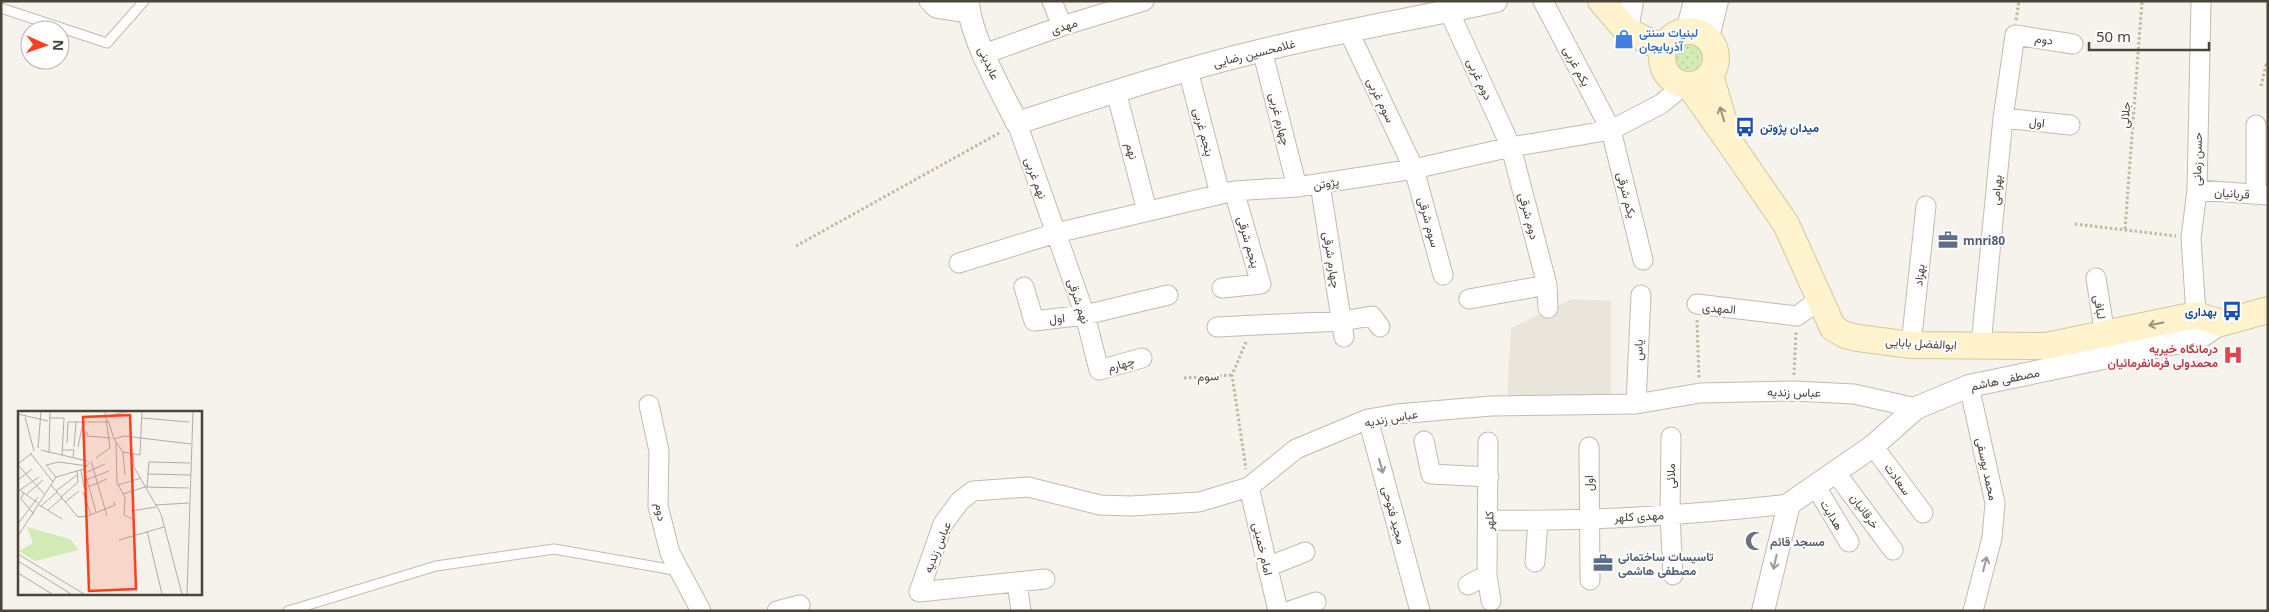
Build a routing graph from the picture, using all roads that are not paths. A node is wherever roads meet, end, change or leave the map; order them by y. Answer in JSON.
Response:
{"nodes":[{"id":1,"x":144,"y":1,"type":"edge"},
{"id":2,"x":929,"y":1,"type":"edge"},
{"id":3,"x":1052,"y":1,"type":"edge"},
{"id":4,"x":1496,"y":1,"type":"edge"},
{"id":5,"x":1543,"y":1,"type":"edge"},
{"id":6,"x":1601,"y":1,"type":"edge"},
{"id":7,"x":1632,"y":1,"type":"edge"},
{"id":8,"x":1695,"y":1,"type":"edge"},
{"id":9,"x":1717,"y":1,"type":"edge"},
{"id":10,"x":2201,"y":1,"type":"edge"},
{"id":11,"x":1132,"y":3,"type":"edge"},
{"id":12,"x":968,"y":7,"type":"edge"},
{"id":13,"x":1,"y":8,"type":"edge"},
{"id":14,"x":1449,"y":11,"type":"junction"},
{"id":15,"x":1062,"y":26,"type":"junction"},
{"id":16,"x":1348,"y":30,"type":"junction"},
{"id":17,"x":1627,"y":31,"type":"junction"},
{"id":18,"x":1698,"y":34,"type":"junction"},
{"id":19,"x":2015,"y":35,"type":"joint"},
{"id":20,"x":2073,"y":44,"type":"dead end"},
{"id":21,"x":1663,"y":48,"type":"junction"},
{"id":22,"x":1262,"y":50,"type":"junction"},
{"id":23,"x":984,"y":54,"type":"junction"},
{"id":24,"x":1188,"y":70,"type":"junction"},
{"id":25,"x":1694,"y":82,"type":"junction"},
{"id":26,"x":1116,"y":90,"type":"junction"},
{"id":27,"x":2003,"y":118,"type":"junction"},
{"id":28,"x":1017,"y":123,"type":"junction"},
{"id":29,"x":2070,"y":125,"type":"dead end"},
{"id":30,"x":2256,"y":125,"type":"dead end"},
{"id":31,"x":1611,"y":130,"type":"junction"},
{"id":32,"x":1511,"y":147,"type":"junction"},
{"id":33,"x":1414,"y":169,"type":"junction"},
{"id":34,"x":1320,"y":184,"type":"junction"},
{"id":35,"x":1297,"y":187,"type":"junction"},
{"id":36,"x":2197,"y":190,"type":"junction"},
{"id":37,"x":1227,"y":193,"type":"junction"},
{"id":38,"x":2262,"y":195,"type":"edge"},
{"id":39,"x":1926,"y":206,"type":"dead end"},
{"id":40,"x":1147,"y":211,"type":"junction"},
{"id":41,"x":1056,"y":233,"type":"junction"},
{"id":42,"x":1643,"y":260,"type":"dead end"},
{"id":43,"x":959,"y":263,"type":"dead end"},
{"id":44,"x":1443,"y":274,"type":"dead end"},
{"id":45,"x":2096,"y":278,"type":"dead end"},
{"id":46,"x":1547,"y":285,"type":"junction"},
{"id":47,"x":1024,"y":287,"type":"dead end"},
{"id":48,"x":1222,"y":288,"type":"dead end"},
{"id":49,"x":1168,"y":295,"type":"dead end"},
{"id":50,"x":1641,"y":295,"type":"dead end"},
{"id":51,"x":1469,"y":299,"type":"dead end"},
{"id":52,"x":1820,"y":300,"type":"junction"},
{"id":53,"x":1697,"y":304,"type":"road end"},
{"id":54,"x":1548,"y":308,"type":"dead end"},
{"id":55,"x":2268,"y":310,"type":"edge"},
{"id":56,"x":2196,"y":315,"type":"junction"},
{"id":57,"x":1085,"y":316,"type":"junction"},
{"id":58,"x":2221,"y":323,"type":"junction"},
{"id":59,"x":1217,"y":327,"type":"dead end"},
{"id":60,"x":1380,"y":327,"type":"dead end"},
{"id":61,"x":1343,"y":329,"type":"junction"},
{"id":62,"x":2105,"y":335,"type":"junction"},
{"id":63,"x":1911,"y":344,"type":"junction"},
{"id":64,"x":1981,"y":346,"type":"junction"},
{"id":65,"x":2048,"y":357,"type":"junction"},
{"id":66,"x":1142,"y":358,"type":"dead end"},
{"id":67,"x":1099,"y":370,"type":"joint"},
{"id":68,"x":1968,"y":386,"type":"junction"},
{"id":69,"x":1636,"y":404,"type":"junction"},
{"id":70,"x":649,"y":406,"type":"dead end"},
{"id":71,"x":1916,"y":408,"type":"junction"},
{"id":72,"x":1368,"y":419,"type":"junction"},
{"id":73,"x":1671,"y":437,"type":"dead end"},
{"id":74,"x":1424,"y":441,"type":"dead end"},
{"id":75,"x":1488,"y":442,"type":"dead end"},
{"id":76,"x":1873,"y":446,"type":"junction"},
{"id":77,"x":1589,"y":447,"type":"dead end"},
{"id":78,"x":1836,"y":472,"type":"junction"},
{"id":79,"x":1489,"y":477,"type":"junction"},
{"id":80,"x":1248,"y":487,"type":"junction"},
{"id":81,"x":1816,"y":487,"type":"junction"},
{"id":82,"x":1789,"y":504,"type":"junction"},
{"id":83,"x":1922,"y":513,"type":"dead end"},
{"id":84,"x":1670,"y":515,"type":"junction"},
{"id":85,"x":1588,"y":518,"type":"junction"},
{"id":86,"x":1489,"y":520,"type":"junction"},
{"id":87,"x":1538,"y":521,"type":"junction"},
{"id":88,"x":1849,"y":542,"type":"dead end"},
{"id":89,"x":1893,"y":550,"type":"dead end"},
{"id":90,"x":1305,"y":552,"type":"dead end"},
{"id":91,"x":1535,"y":562,"type":"dead end"},
{"id":92,"x":1267,"y":567,"type":"junction"},
{"id":93,"x":680,"y":572,"type":"junction"},
{"id":94,"x":1487,"y":575,"type":"junction"},
{"id":95,"x":1673,"y":575,"type":"dead end"},
{"id":96,"x":1045,"y":579,"type":"dead end"},
{"id":97,"x":1590,"y":580,"type":"dead end"},
{"id":98,"x":1017,"y":582,"type":"junction"},
{"id":99,"x":1468,"y":585,"type":"dead end"},
{"id":100,"x":1491,"y":601,"type":"dead end"},
{"id":101,"x":1316,"y":602,"type":"dead end"},
{"id":102,"x":800,"y":605,"type":"dead end"},
{"id":103,"x":288,"y":611,"type":"edge"},
{"id":104,"x":701,"y":611,"type":"edge"},
{"id":105,"x":777,"y":611,"type":"edge"},
{"id":106,"x":1021,"y":611,"type":"edge"},
{"id":107,"x":1278,"y":611,"type":"edge"},
{"id":108,"x":1290,"y":611,"type":"edge"},
{"id":109,"x":1420,"y":611,"type":"edge"},
{"id":110,"x":1763,"y":611,"type":"edge"},
{"id":111,"x":1973,"y":611,"type":"edge"}],
"edges":[{"from":1,"to":13,"type":"lane"},
{"from":2,"to":12,"type":"street"},
{"from":3,"to":15,"type":"street"},
{"from":4,"to":14,"type":"street","name":"غلامحسین رضایی"},
{"from":5,"to":31,"type":"street","name":"یکم غربی"},
{"from":6,"to":17,"type":"main road"},
{"from":7,"to":17,"type":"street"},
{"from":8,"to":18,"type":"street"},
{"from":9,"to":18,"type":"street"},
{"from":10,"to":36,"type":"street","name":"حسن زمانی"},
{"from":11,"to":15,"type":"street","name":"مهدی"},
{"from":12,"to":23,"type":"street","name":"عابدینی"},
{"from":14,"to":16,"type":"street","name":"غلامحسین رضایی"},
{"from":14,"to":32,"type":"street","name":"دوم غربی"},
{"from":15,"to":23,"type":"street","name":"مهدی"},
{"from":16,"to":22,"type":"street","name":"غلامحسین رضایی"},
{"from":16,"to":33,"type":"street","name":"سوم غربی"},
{"from":17,"to":21,"type":"main road"},
{"from":18,"to":21,"type":"main road"},
{"from":18,"to":25,"type":"main road"},
{"from":19,"to":20,"type":"street","name":"دوم"},
{"from":19,"to":27,"type":"street","name":"بهرامی"},
{"from":21,"to":25,"type":"main road"},
{"from":22,"to":24,"type":"street","name":"غلامحسین رضایی"},
{"from":22,"to":35,"type":"street","name":"چهارم غربی"},
{"from":23,"to":28,"type":"street","name":"عابدینی"},
{"from":24,"to":26,"type":"street","name":"غلامحسین رضایی"},
{"from":24,"to":37,"type":"street","name":"پنجم غربی"},
{"from":25,"to":31,"type":"street","name":"پژوتن"},
{"from":25,"to":52,"type":"main road","name":"ابوالفضل بابایی"},
{"from":26,"to":28,"type":"street","name":"غلامحسین رضایی"},
{"from":26,"to":40,"type":"street","name":"نهم"},
{"from":27,"to":29,"type":"street","name":"اول"},
{"from":27,"to":64,"type":"street","name":"بهرامی"},
{"from":28,"to":41,"type":"street","name":"نهم غربی"},
{"from":30,"to":38,"type":"street"},
{"from":31,"to":32,"type":"street","name":"پژوتن"},
{"from":31,"to":42,"type":"street","name":"یکم شرقی"},
{"from":32,"to":33,"type":"street","name":"پژوتن"},
{"from":32,"to":46,"type":"street","name":"دوم شرقی"},
{"from":33,"to":34,"type":"street","name":"پژوتن"},
{"from":33,"to":44,"type":"street","name":"سوم شرقی"},
{"from":34,"to":35,"type":"street","name":"پژوتن"},
{"from":34,"to":61,"type":"street","name":"چهارم شرقی"},
{"from":35,"to":37,"type":"street","name":"پژوتن"},
{"from":36,"to":38,"type":"street","name":"قربانیان"},
{"from":36,"to":56,"type":"street","name":"حسن زمانی"},
{"from":37,"to":40,"type":"street","name":"پژوتن"},
{"from":37,"to":48,"type":"street","name":"پنجم شرقی"},
{"from":39,"to":63,"type":"street","name":"بهزاد"},
{"from":40,"to":41,"type":"street","name":"پژوتن"},
{"from":41,"to":43,"type":"street","name":"پژوتن"},
{"from":41,"to":57,"type":"street","name":"نهم شرقی"},
{"from":45,"to":62,"type":"street","name":"لبافی"},
{"from":46,"to":51,"type":"street"},
{"from":46,"to":54,"type":"street","name":"دوم شرقی"},
{"from":47,"to":57,"type":"street","name":"اول"},
{"from":49,"to":57,"type":"street"},
{"from":50,"to":69,"type":"street","name":"یاس"},
{"from":52,"to":53,"type":"street","name":"المهدی"},
{"from":52,"to":63,"type":"main road","name":"ابوالفضل بابایی"},
{"from":55,"to":58,"type":"main road","name":"مصطفی هاشم"},
{"from":56,"to":58,"type":"main road"},
{"from":56,"to":62,"type":"main road","name":"ابوالفضل بابایی","one_way":true},
{"from":57,"to":67,"type":"street","name":"نهم شرقی"},
{"from":58,"to":65,"type":"street","name":"مصطفی هاشم"},
{"from":59,"to":61,"type":"street"},
{"from":60,"to":61,"type":"street"},
{"from":62,"to":65,"type":"main road","name":"ابوالفضل بابایی"},
{"from":63,"to":64,"type":"main road","name":"ابوالفضل بابایی"},
{"from":64,"to":65,"type":"main road","name":"ابوالفضل بابایی"},
{"from":65,"to":68,"type":"street","name":"مصطفی هاشم"},
{"from":66,"to":67,"type":"street","name":"چهارم"},
{"from":68,"to":71,"type":"street","name":"مصطفی هاشم"},
{"from":111,"to":68,"type":"street","name":"محمد یوسفی","one_way":true},
{"from":69,"to":71,"type":"street","name":"عباس زندیه"},
{"from":69,"to":72,"type":"street","name":"عباس زندیه"},
{"from":70,"to":93,"type":"street","name":"دوم"},
{"from":71,"to":76,"type":"street","name":"مصطفی هاشم"},
{"from":72,"to":80,"type":"street","name":"عباس زندیه"},
{"from":72,"to":109,"type":"street","name":"مجید فتوحی","one_way":true},
{"from":73,"to":84,"type":"street","name":"ملائی"},
{"from":74,"to":79,"type":"street"},
{"from":75,"to":79,"type":"street","name":"کلهر"},
{"from":76,"to":78,"type":"street","name":"مصطفی هاشم"},
{"from":76,"to":83,"type":"street","name":"سعادت"},
{"from":77,"to":85,"type":"street","name":"اول"},
{"from":78,"to":81,"type":"street","name":"مصطفی هاشم"},
{"from":78,"to":89,"type":"street","name":"خرقانیان"},
{"from":79,"to":86,"type":"street","name":"کلهر"},
{"from":80,"to":92,"type":"street","name":"امام خمینی"},
{"from":80,"to":98,"type":"street","name":"عباس زندیه"},
{"from":81,"to":82,"type":"street","name":"مصطفی هاشم"},
{"from":81,"to":88,"type":"street","name":"هدایت"},
{"from":82,"to":84,"type":"street","name":"مهدی کلهر"},
{"from":82,"to":110,"type":"street","one_way":true},
{"from":84,"to":85,"type":"street","name":"مهدی کلهر"},
{"from":84,"to":95,"type":"street"},
{"from":85,"to":87,"type":"street","name":"مهدی کلهر"},
{"from":85,"to":97,"type":"street"},
{"from":86,"to":87,"type":"street","name":"مهدی کلهر"},
{"from":86,"to":94,"type":"street","name":"کلهر"},
{"from":87,"to":91,"type":"street"},
{"from":90,"to":92,"type":"street"},
{"from":92,"to":107,"type":"street","name":"امام خمینی"},
{"from":93,"to":103,"type":"lane"},
{"from":93,"to":104,"type":"street","name":"دوم"},
{"from":94,"to":99,"type":"street"},
{"from":94,"to":100,"type":"street","name":"کلهر"},
{"from":96,"to":98,"type":"street"},
{"from":98,"to":106,"type":"street"},
{"from":101,"to":108,"type":"street"},
{"from":102,"to":105,"type":"street"}]}
